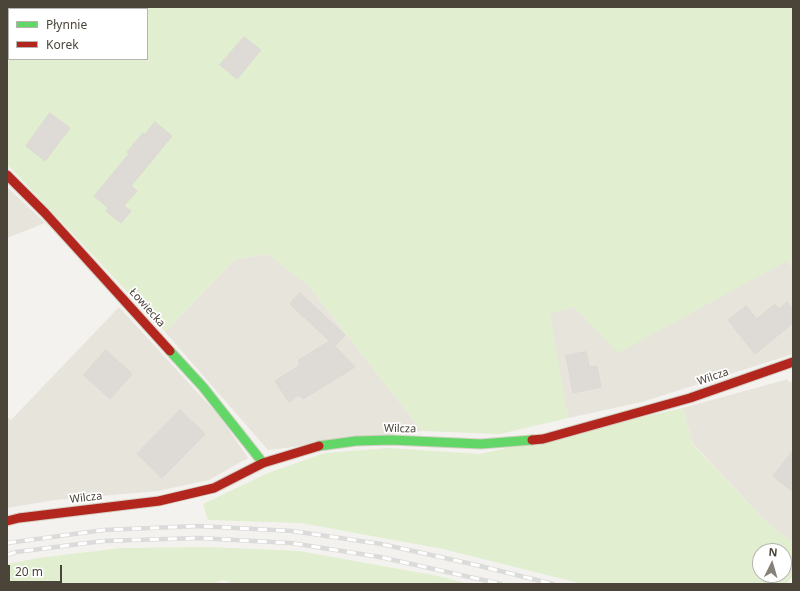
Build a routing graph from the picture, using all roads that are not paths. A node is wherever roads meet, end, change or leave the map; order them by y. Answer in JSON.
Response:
{"nodes":[{"id":1,"x":7,"y":175,"type":"edge"},
{"id":2,"x":793,"y":362,"type":"edge"},
{"id":3,"x":264,"y":463,"type":"junction"},
{"id":4,"x":7,"y":521,"type":"edge"}],
"edges":[{"from":1,"to":3,"type":"street","name":"Łowiecka"},
{"from":2,"to":3,"type":"street","name":"Wilcza"},
{"from":3,"to":4,"type":"street","name":"Wilcza"}]}
